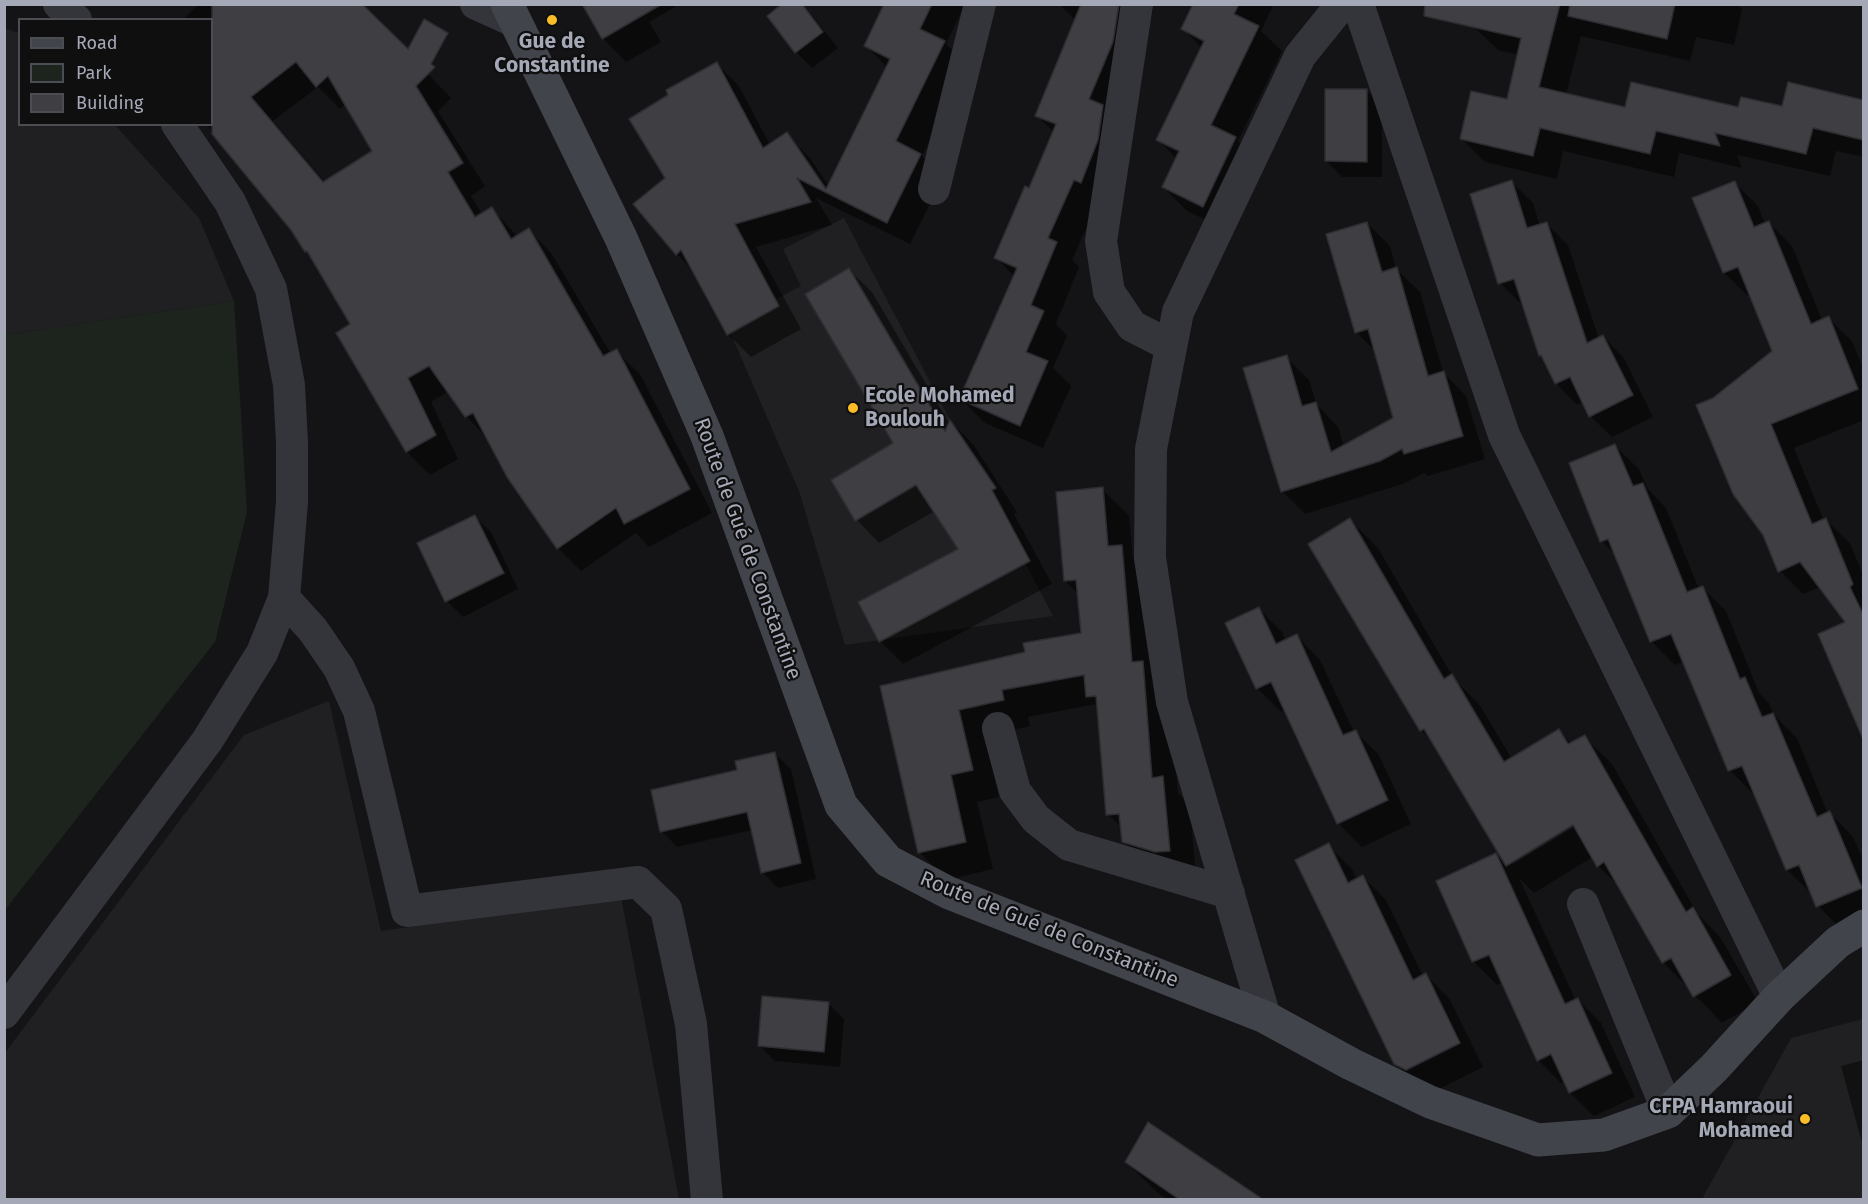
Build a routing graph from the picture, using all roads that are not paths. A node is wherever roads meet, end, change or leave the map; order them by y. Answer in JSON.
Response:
{"nodes":[{"id":1,"x":59,"y":4,"type":"edge"},
{"id":2,"x":476,"y":4,"type":"edge"},
{"id":3,"x":980,"y":4,"type":"edge"},
{"id":4,"x":1137,"y":4,"type":"edge"},
{"id":5,"x":1342,"y":4,"type":"edge"},
{"id":6,"x":1358,"y":4,"type":"edge"},
{"id":7,"x":511,"y":13,"type":"edge"},
{"id":8,"x":74,"y":18,"type":"edge"},
{"id":9,"x":178,"y":126,"type":"edge"},
{"id":10,"x":934,"y":189,"type":"dead end"},
{"id":11,"x":1171,"y":346,"type":"junction"},
{"id":12,"x":284,"y":598,"type":"junction"},
{"id":13,"x":998,"y":728,"type":"dead end"},
{"id":14,"x":1229,"y":893,"type":"junction"},
{"id":15,"x":1583,"y":904,"type":"dead end"},
{"id":16,"x":1863,"y":926,"type":"edge"},
{"id":17,"x":1779,"y":998,"type":"junction"},
{"id":18,"x":4,"y":1013,"type":"edge"},
{"id":19,"x":1265,"y":1017,"type":"junction"},
{"id":20,"x":1668,"y":1112,"type":"junction"},
{"id":21,"x":706,"y":1200,"type":"edge"}],
"edges":[{"from":1,"to":8,"type":"street"},
{"from":2,"to":7,"type":"street"},
{"from":3,"to":10,"type":"street"},
{"from":4,"to":11,"type":"street"},
{"from":5,"to":11,"type":"street"},
{"from":6,"to":17,"type":"street"},
{"from":7,"to":19,"type":"main road","name":"Route de Gué de Constantine"},
{"from":9,"to":12,"type":"street"},
{"from":11,"to":14,"type":"street"},
{"from":12,"to":18,"type":"street"},
{"from":12,"to":21,"type":"street"},
{"from":13,"to":14,"type":"street"},
{"from":14,"to":19,"type":"street"},
{"from":15,"to":20,"type":"street"},
{"from":16,"to":17,"type":"main road","name":"Route de Gué de Constantine"},
{"from":17,"to":20,"type":"main road","name":"Route de Gué de Constantine"},
{"from":19,"to":20,"type":"main road","name":"Route de Gué de Constantine"}]}
